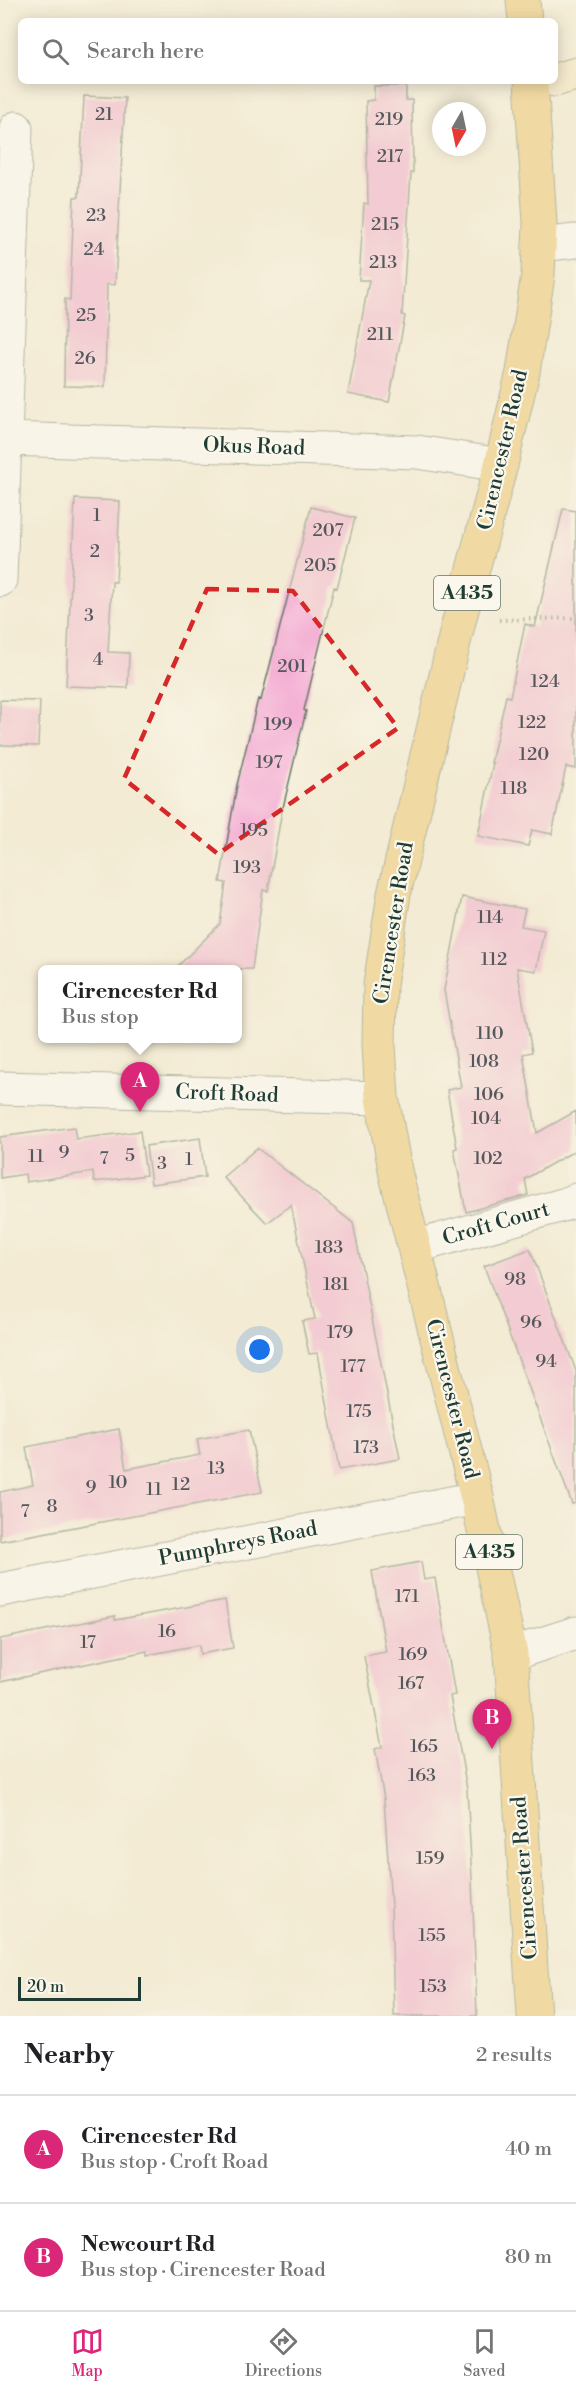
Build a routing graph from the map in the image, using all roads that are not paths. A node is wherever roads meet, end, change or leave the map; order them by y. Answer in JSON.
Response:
{"nodes":[{"id":1,"x":523,"y":0,"type":"edge"},
{"id":2,"x":525,"y":18,"type":"edge"},
{"id":3,"x":576,"y":74,"type":"edge"},
{"id":4,"x":558,"y":78,"type":"edge"},
{"id":5,"x":542,"y":84,"type":"edge"},
{"id":6,"x":16,"y":128,"type":"dead end"},
{"id":7,"x":576,"y":241,"type":"edge"},
{"id":8,"x":539,"y":245,"type":"junction"},
{"id":9,"x":6,"y":439,"type":"junction"},
{"id":10,"x":501,"y":465,"type":"junction"},
{"id":11,"x":0,"y":580,"type":"edge"},
{"id":12,"x":0,"y":1088,"type":"edge"},
{"id":13,"x":382,"y":1098,"type":"junction"},
{"id":14,"x":576,"y":1200,"type":"edge"},
{"id":15,"x":415,"y":1247,"type":"junction"},
{"id":16,"x":477,"y":1498,"type":"junction"},
{"id":17,"x":0,"y":1590,"type":"edge"},
{"id":18,"x":576,"y":1633,"type":"edge"},
{"id":19,"x":511,"y":1654,"type":"junction"},
{"id":20,"x":534,"y":2016,"type":"edge"}],
"edges":[{"from":1,"to":2,"type":"main road"},
{"from":3,"to":4,"type":"street"},
{"from":5,"to":8,"type":"main road","name":"Cirencester Road","number":"A435"},
{"from":6,"to":9,"type":"street"},
{"from":7,"to":8,"type":"street"},
{"from":8,"to":10,"type":"main road","name":"Cirencester Road","number":"A435"},
{"from":9,"to":10,"type":"street","name":"Okus Road"},
{"from":9,"to":11,"type":"street"},
{"from":10,"to":13,"type":"main road","name":"Cirencester Road","number":"A435"},
{"from":12,"to":13,"type":"street","name":"Croft Road"},
{"from":13,"to":15,"type":"main road","name":"Cirencester Road","number":"A435"},
{"from":14,"to":15,"type":"street","name":"Croft Court"},
{"from":15,"to":16,"type":"main road","name":"Cirencester Road","number":"A435"},
{"from":16,"to":17,"type":"street","name":"Pumphreys Road"},
{"from":16,"to":19,"type":"main road","name":"Cirencester Road","number":"A435"},
{"from":18,"to":19,"type":"street"},
{"from":19,"to":20,"type":"main road","name":"Cirencester Road","number":"A435"}]}
